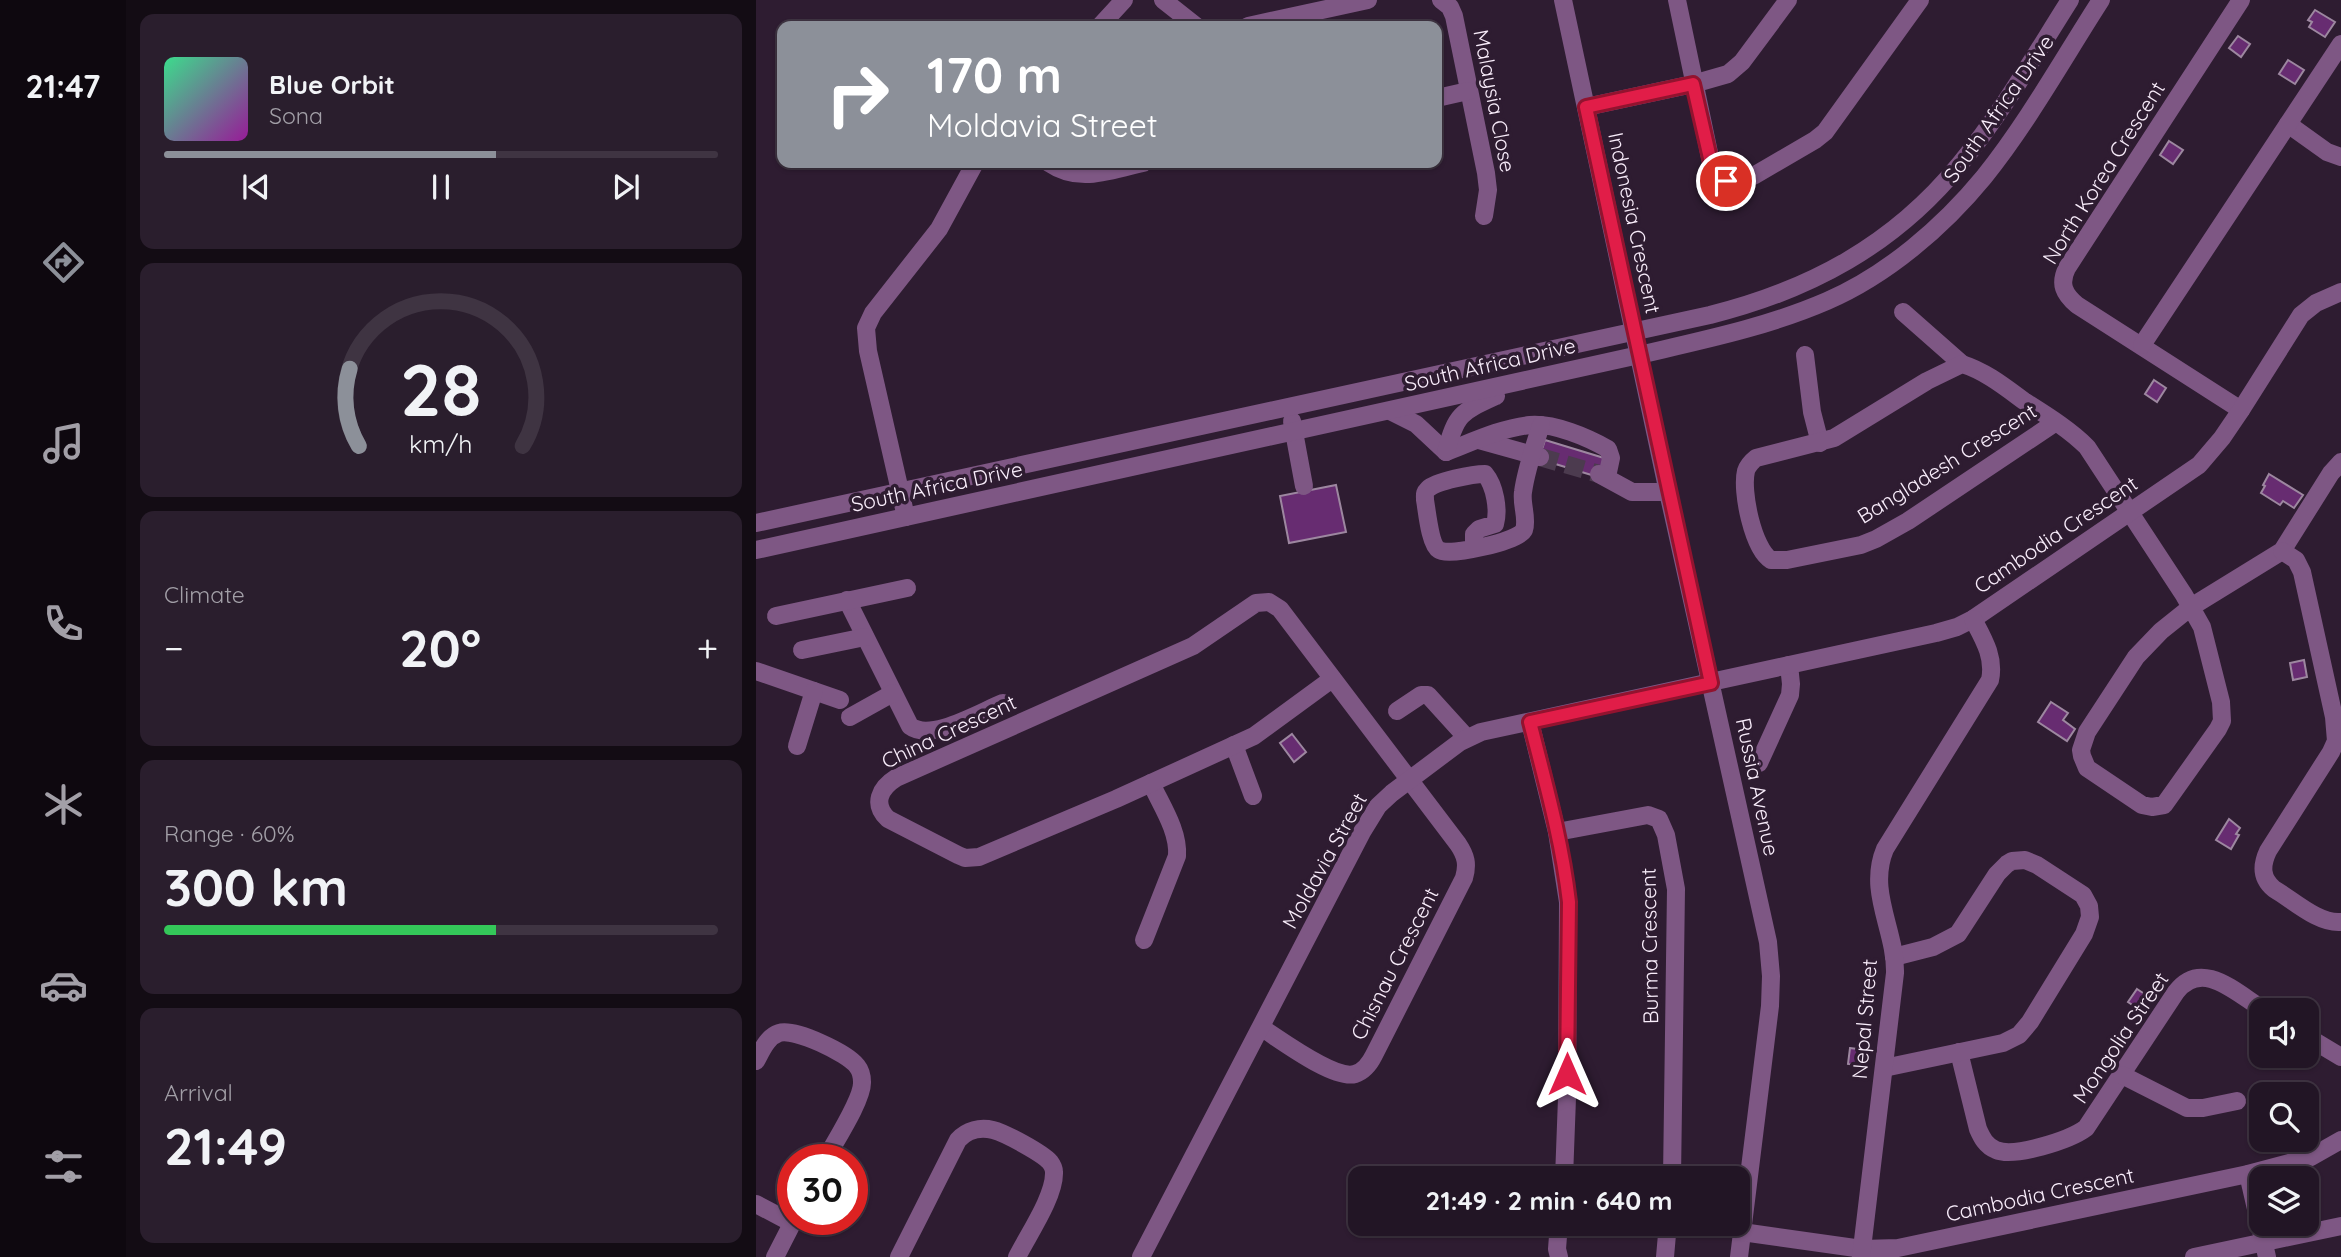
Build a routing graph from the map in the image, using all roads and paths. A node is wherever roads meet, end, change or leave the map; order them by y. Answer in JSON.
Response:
{"nodes":[{"id":1,"x":1124,"y":0,"type":"edge"},
{"id":2,"x":1163,"y":0,"type":"edge"},
{"id":3,"x":1368,"y":0,"type":"edge"},
{"id":4,"x":1441,"y":0,"type":"edge"},
{"id":5,"x":1563,"y":0,"type":"edge"},
{"id":6,"x":1677,"y":0,"type":"edge"},
{"id":7,"x":1788,"y":0,"type":"edge"},
{"id":8,"x":1920,"y":0,"type":"edge"},
{"id":9,"x":2070,"y":0,"type":"edge"},
{"id":10,"x":2101,"y":0,"type":"edge"},
{"id":11,"x":2241,"y":0,"type":"edge"},
{"id":12,"x":1105,"y":21,"type":"edge"},
{"id":13,"x":1190,"y":21,"type":"edge"},
{"id":14,"x":1271,"y":21,"type":"edge"},
{"id":15,"x":2341,"y":44,"type":"edge"},
{"id":16,"x":1693,"y":84,"type":"junction"},
{"id":17,"x":1468,"y":91,"type":"junction"},
{"id":18,"x":1442,"y":97,"type":"edge"},
{"id":19,"x":1586,"y":107,"type":"junction"},
{"id":20,"x":2288,"y":124,"type":"junction"},
{"id":21,"x":2341,"y":157,"type":"edge"},
{"id":22,"x":972,"y":168,"type":"edge"},
{"id":23,"x":1057,"y":168,"type":"edge"},
{"id":24,"x":1116,"y":168,"type":"edge"},
{"id":25,"x":1484,"y":216,"type":"dead end"},
{"id":26,"x":2341,"y":292,"type":"edge"},
{"id":27,"x":1903,"y":312,"type":"dead end"},
{"id":28,"x":1634,"y":331,"type":"junction"},
{"id":29,"x":2142,"y":345,"type":"junction"},
{"id":30,"x":1639,"y":355,"type":"junction"},
{"id":31,"x":1805,"y":355,"type":"dead end"},
{"id":32,"x":1962,"y":364,"type":"junction"},
{"id":33,"x":1528,"y":381,"type":"junction"},
{"id":34,"x":1290,"y":407,"type":"junction"},
{"id":35,"x":2241,"y":410,"type":"junction"},
{"id":36,"x":1390,"y":411,"type":"junction"},
{"id":37,"x":2056,"y":422,"type":"junction"},
{"id":38,"x":1541,"y":425,"type":"junction"},
{"id":39,"x":1295,"y":432,"type":"junction"},
{"id":40,"x":1479,"y":440,"type":"junction"},
{"id":41,"x":1821,"y":443,"type":"junction"},
{"id":42,"x":1446,"y":452,"type":"junction"},
{"id":43,"x":1535,"y":456,"type":"junction"},
{"id":44,"x":2341,"y":462,"type":"edge"},
{"id":45,"x":1304,"y":486,"type":"dead end"},
{"id":46,"x":900,"y":491,"type":"junction"},
{"id":47,"x":1668,"y":492,"type":"junction"},
{"id":48,"x":1523,"y":494,"type":"junction"},
{"id":49,"x":1495,"y":499,"type":"junction"},
{"id":50,"x":2129,"y":514,"type":"junction"},
{"id":51,"x":906,"y":517,"type":"junction"},
{"id":52,"x":756,"y":523,"type":"edge"},
{"id":53,"x":1474,"y":548,"type":"junction"},
{"id":54,"x":756,"y":550,"type":"edge"},
{"id":55,"x":2281,"y":551,"type":"junction"},
{"id":56,"x":906,"y":588,"type":"dead end"},
{"id":57,"x":847,"y":600,"type":"junction"},
{"id":58,"x":2191,"y":607,"type":"junction"},
{"id":59,"x":776,"y":616,"type":"dead end"},
{"id":60,"x":1973,"y":619,"type":"junction"},
{"id":61,"x":865,"y":637,"type":"junction"},
{"id":62,"x":802,"y":650,"type":"dead end"},
{"id":63,"x":1789,"y":665,"type":"junction"},
{"id":64,"x":756,"y":671,"type":"edge"},
{"id":65,"x":1332,"y":679,"type":"junction"},
{"id":66,"x":1711,"y":683,"type":"junction"},
{"id":67,"x":814,"y":691,"type":"junction"},
{"id":68,"x":893,"y":694,"type":"junction"},
{"id":69,"x":840,"y":700,"type":"dead end"},
{"id":70,"x":1003,"y":703,"type":"dead end"},
{"id":71,"x":1397,"y":711,"type":"dead end"},
{"id":72,"x":849,"y":717,"type":"dead end"},
{"id":73,"x":1530,"y":722,"type":"junction"},
{"id":74,"x":1467,"y":738,"type":"junction"},
{"id":75,"x":1234,"y":745,"type":"junction"},
{"id":76,"x":797,"y":746,"type":"dead end"},
{"id":77,"x":1759,"y":763,"type":"dead end"},
{"id":78,"x":1410,"y":780,"type":"junction"},
{"id":79,"x":1151,"y":782,"type":"junction"},
{"id":80,"x":1252,"y":796,"type":"dead end"},
{"id":81,"x":1557,"y":831,"type":"junction"},
{"id":82,"x":2341,"y":922,"type":"edge"},
{"id":83,"x":1144,"y":940,"type":"dead end"},
{"id":84,"x":1894,"y":957,"type":"junction"},
{"id":85,"x":2249,"y":1001,"type":"edge"},
{"id":86,"x":1262,"y":1028,"type":"junction"},
{"id":87,"x":2319,"y":1044,"type":"edge"},
{"id":88,"x":1959,"y":1052,"type":"junction"},
{"id":89,"x":2341,"y":1057,"type":"edge"},
{"id":90,"x":756,"y":1061,"type":"edge"},
{"id":91,"x":1884,"y":1068,"type":"junction"},
{"id":92,"x":2122,"y":1075,"type":"junction"},
{"id":93,"x":2237,"y":1101,"type":"dead end"},
{"id":94,"x":2341,"y":1140,"type":"edge"},
{"id":95,"x":833,"y":1144,"type":"edge"},
{"id":96,"x":1564,"y":1166,"type":"edge"},
{"id":97,"x":1672,"y":1166,"type":"edge"},
{"id":98,"x":1750,"y":1167,"type":"edge"},
{"id":99,"x":2248,"y":1174,"type":"junction"},
{"id":100,"x":756,"y":1204,"type":"edge"},
{"id":101,"x":777,"y":1214,"type":"edge"},
{"id":102,"x":2341,"y":1226,"type":"edge"},
{"id":103,"x":1750,"y":1233,"type":"edge"},
{"id":104,"x":786,"y":1235,"type":"edge"},
{"id":105,"x":1558,"y":1236,"type":"edge"},
{"id":106,"x":1667,"y":1236,"type":"edge"},
{"id":107,"x":1742,"y":1236,"type":"edge"},
{"id":108,"x":2271,"y":1246,"type":"edge"},
{"id":109,"x":1861,"y":1253,"type":"edge"},
{"id":110,"x":775,"y":1257,"type":"edge"},
{"id":111,"x":899,"y":1257,"type":"edge"},
{"id":112,"x":1017,"y":1257,"type":"edge"},
{"id":113,"x":1142,"y":1257,"type":"edge"},
{"id":114,"x":1559,"y":1257,"type":"edge"},
{"id":115,"x":1665,"y":1257,"type":"edge"},
{"id":116,"x":1740,"y":1257,"type":"edge"},
{"id":117,"x":2194,"y":1257,"type":"edge"}],
"edges":[{"from":1,"to":12,"type":"street"},
{"from":2,"to":13,"type":"street"},
{"from":3,"to":14,"type":"street"},
{"from":4,"to":17,"type":"street","name":"Malaysia Close"},
{"from":5,"to":19,"type":"street","name":"Indonesia Crescent"},
{"from":6,"to":16,"type":"street"},
{"from":7,"to":16,"type":"street"},
{"from":8,"to":16,"type":"street"},
{"from":9,"to":28,"type":"street","name":"South Africa Drive"},
{"from":10,"to":30,"type":"street","name":"South Africa Drive"},
{"from":11,"to":29,"type":"street","name":"North Korea Crescent"},
{"from":15,"to":20,"type":"street"},
{"from":16,"to":19,"type":"street"},
{"from":17,"to":18,"type":"street"},
{"from":17,"to":25,"type":"street","name":"Malaysia Close"},
{"from":19,"to":28,"type":"street","name":"Indonesia Crescent"},
{"from":20,"to":21,"type":"street"},
{"from":20,"to":29,"type":"street"},
{"from":22,"to":46,"type":"street"},
{"from":23,"to":24,"type":"street"},
{"from":26,"to":35,"type":"street","name":"Cambodia Crescent"},
{"from":27,"to":32,"type":"street"},
{"from":28,"to":30,"type":"street","name":"Russia Avenue"},
{"from":28,"to":34,"type":"street","name":"South Africa Drive"},
{"from":29,"to":35,"type":"street","name":"North Korea Crescent"},
{"from":30,"to":33,"type":"street","name":"South Africa Drive"},
{"from":30,"to":47,"type":"street","name":"Russia Avenue"},
{"from":31,"to":41,"type":"street"},
{"from":32,"to":37,"type":"street","name":"Bangladesh Crescent"},
{"from":32,"to":41,"type":"street","name":"Bangladesh Crescent"},
{"from":33,"to":36,"type":"street","name":"South Africa Drive"},
{"from":33,"to":42,"type":"street"},
{"from":34,"to":39,"type":"street"},
{"from":34,"to":46,"type":"street","name":"South Africa Drive"},
{"from":35,"to":50,"type":"street","name":"Cambodia Crescent"},
{"from":36,"to":39,"type":"street","name":"South Africa Drive"},
{"from":36,"to":42,"type":"street"},
{"from":37,"to":41,"type":"street","name":"Bangladesh Crescent"},
{"from":37,"to":50,"type":"street","name":"Bangladesh Crescent"},
{"from":38,"to":40,"type":"street"},
{"from":38,"to":43,"type":"street"},
{"from":38,"to":47,"type":"street"},
{"from":39,"to":45,"type":"street"},
{"from":39,"to":51,"type":"street","name":"South Africa Drive"},
{"from":40,"to":42,"type":"street"},
{"from":40,"to":43,"type":"street"},
{"from":43,"to":48,"type":"street"},
{"from":44,"to":55,"type":"street"},
{"from":46,"to":51,"type":"street"},
{"from":46,"to":52,"type":"street","name":"South Africa Drive"},
{"from":47,"to":66,"type":"street","name":"Russia Avenue"},
{"from":48,"to":49,"type":"street"},
{"from":48,"to":53,"type":"street"},
{"from":49,"to":53,"type":"street"},
{"from":49,"to":53,"type":"street"},
{"from":50,"to":58,"type":"street","name":"Bangladesh Crescent"},
{"from":50,"to":60,"type":"street","name":"Cambodia Crescent"},
{"from":51,"to":54,"type":"street","name":"South Africa Drive"},
{"from":55,"to":58,"type":"street"},
{"from":55,"to":82,"type":"street"},
{"from":56,"to":57,"type":"street"},
{"from":57,"to":59,"type":"street"},
{"from":57,"to":61,"type":"street"},
{"from":58,"to":58,"type":"street"},
{"from":60,"to":63,"type":"street","name":"Cambodia Crescent"},
{"from":60,"to":84,"type":"street","name":"Nepal Street"},
{"from":61,"to":62,"type":"street"},
{"from":61,"to":68,"type":"street"},
{"from":63,"to":66,"type":"street","name":"Cambodia Crescent"},
{"from":63,"to":77,"type":"street"},
{"from":64,"to":67,"type":"street"},
{"from":65,"to":75,"type":"street","name":"China Crescent"},
{"from":65,"to":78,"type":"street","name":"China Crescent"},
{"from":65,"to":79,"type":"street","name":"China Crescent"},
{"from":66,"to":73,"type":"street","name":"Moldavia Street"},
{"from":66,"to":98,"type":"street","name":"Russia Avenue"},
{"from":67,"to":69,"type":"street"},
{"from":67,"to":76,"type":"street"},
{"from":68,"to":70,"type":"street"},
{"from":68,"to":72,"type":"street"},
{"from":71,"to":74,"type":"street"},
{"from":73,"to":74,"type":"street","name":"Moldavia Street"},
{"from":73,"to":81,"type":"street"},
{"from":74,"to":78,"type":"street","name":"Moldavia Street"},
{"from":75,"to":79,"type":"street","name":"China Crescent"},
{"from":75,"to":80,"type":"street"},
{"from":78,"to":86,"type":"street","name":"Moldavia Street"},
{"from":78,"to":86,"type":"street","name":"Chisnau Crescent"},
{"from":79,"to":83,"type":"street"},
{"from":81,"to":96,"type":"street"},
{"from":81,"to":97,"type":"street","name":"Burma Crescent"},
{"from":84,"to":88,"type":"street"},
{"from":84,"to":91,"type":"street","name":"Nepal Street"},
{"from":85,"to":92,"type":"street","name":"Mongolia Street"},
{"from":86,"to":113,"type":"street","name":"Moldavia Street"},
{"from":87,"to":89,"type":"street"},
{"from":88,"to":91,"type":"street"},
{"from":88,"to":92,"type":"street","name":"Mongolia Street"},
{"from":90,"to":95,"type":"street"},
{"from":91,"to":109,"type":"street","name":"Nepal Street"},
{"from":92,"to":93,"type":"street"},
{"from":94,"to":99,"type":"street","name":"Cambodia Crescent"},
{"from":99,"to":108,"type":"street"},
{"from":99,"to":109,"type":"street","name":"Cambodia Crescent"},
{"from":100,"to":101,"type":"street"},
{"from":102,"to":108,"type":"street"},
{"from":103,"to":109,"type":"street","name":"Cambodia Crescent"},
{"from":104,"to":110,"type":"street"},
{"from":105,"to":114,"type":"street"},
{"from":106,"to":115,"type":"street"},
{"from":107,"to":116,"type":"street","name":"Russia Avenue"},
{"from":108,"to":117,"type":"street"},
{"from":111,"to":112,"type":"street"}]}
